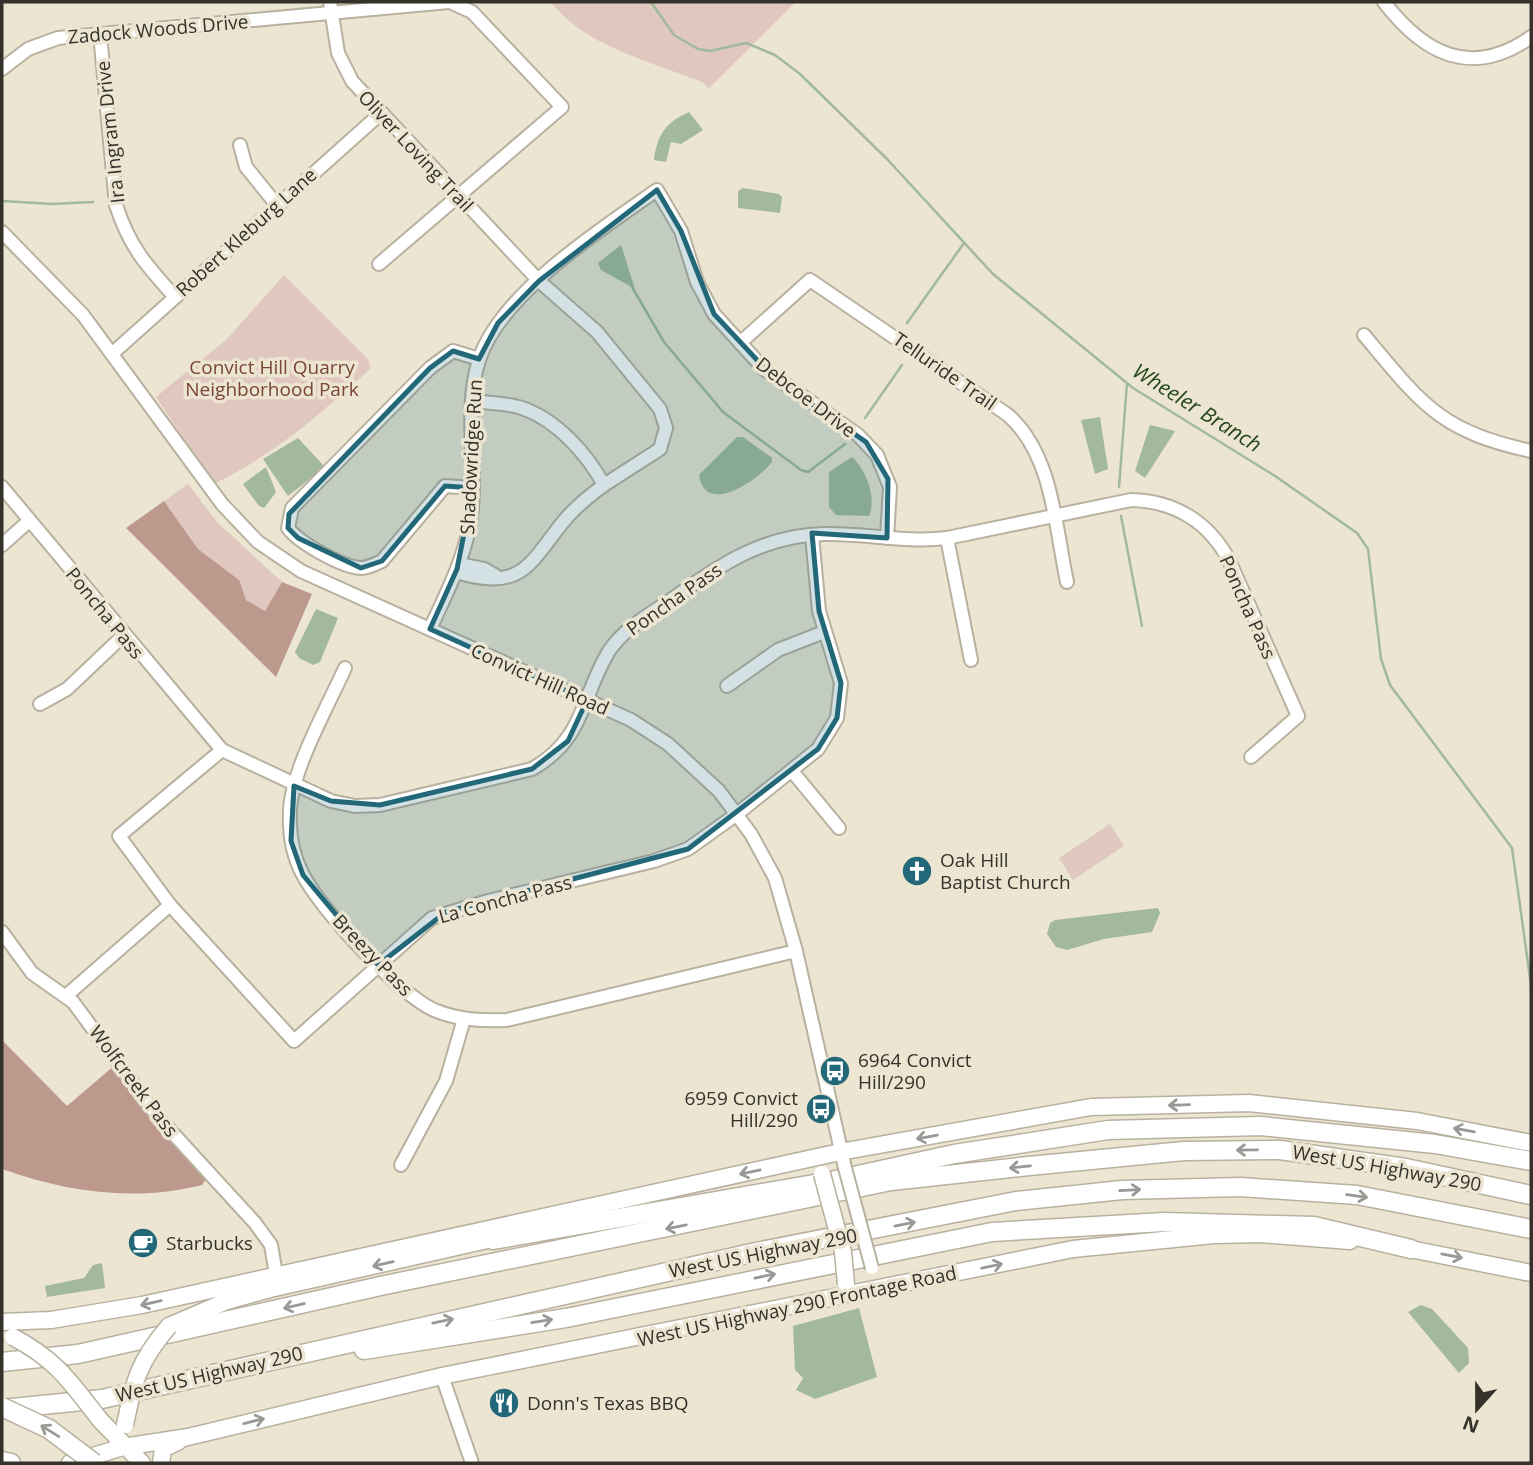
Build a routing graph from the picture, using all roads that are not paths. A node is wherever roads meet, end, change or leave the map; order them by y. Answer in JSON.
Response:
{"nodes":[{"id":1,"x":449,"y":2,"type":"edge"},
{"id":2,"x":1384,"y":2,"type":"edge"},
{"id":3,"x":331,"y":7,"type":"edge"},
{"id":4,"x":100,"y":34,"type":"junction"},
{"id":5,"x":1531,"y":37,"type":"edge"},
{"id":6,"x":2,"y":69,"type":"edge"},
{"id":7,"x":380,"y":114,"type":"junction"},
{"id":8,"x":240,"y":145,"type":"dead end"},
{"id":9,"x":657,"y":190,"type":"joint"},
{"id":10,"x":459,"y":196,"type":"junction"},
{"id":11,"x":276,"y":204,"type":"junction"},
{"id":12,"x":2,"y":232,"type":"edge"},
{"id":13,"x":379,"y":264,"type":"dead end"},
{"id":14,"x":539,"y":281,"type":"junction"},
{"id":15,"x":174,"y":296,"type":"junction"},
{"id":16,"x":1364,"y":335,"type":"dead end"},
{"id":17,"x":740,"y":344,"type":"junction"},
{"id":18,"x":114,"y":352,"type":"junction"},
{"id":19,"x":479,"y":359,"type":"junction"},
{"id":20,"x":473,"y":401,"type":"junction"},
{"id":21,"x":1531,"y":451,"type":"edge"},
{"id":22,"x":604,"y":485,"type":"junction"},
{"id":23,"x":2,"y":487,"type":"edge"},
{"id":24,"x":472,"y":488,"type":"junction"},
{"id":25,"x":1053,"y":516,"type":"junction"},
{"id":26,"x":29,"y":521,"type":"junction"},
{"id":27,"x":812,"y":535,"type":"junction"},
{"id":28,"x":887,"y":538,"type":"junction"},
{"id":29,"x":947,"y":538,"type":"junction"},
{"id":30,"x":2,"y":545,"type":"edge"},
{"id":31,"x":458,"y":568,"type":"junction"},
{"id":32,"x":1067,"y":582,"type":"dead end"},
{"id":33,"x":430,"y":629,"type":"junction"},
{"id":34,"x":824,"y":632,"type":"junction"},
{"id":35,"x":124,"y":635,"type":"junction"},
{"id":36,"x":971,"y":660,"type":"dead end"},
{"id":37,"x":345,"y":668,"type":"dead end"},
{"id":38,"x":727,"y":686,"type":"dead end"},
{"id":39,"x":587,"y":700,"type":"junction"},
{"id":40,"x":40,"y":704,"type":"dead end"},
{"id":41,"x":222,"y":750,"type":"junction"},
{"id":42,"x":1251,"y":757,"type":"dead end"},
{"id":43,"x":792,"y":771,"type":"junction"},
{"id":44,"x":293,"y":786,"type":"junction"},
{"id":45,"x":737,"y":814,"type":"junction"},
{"id":46,"x":839,"y":828,"type":"dead end"},
{"id":47,"x":170,"y":905,"type":"junction"},
{"id":48,"x":2,"y":932,"type":"edge"},
{"id":49,"x":796,"y":951,"type":"junction"},
{"id":50,"x":378,"y":965,"type":"junction"},
{"id":51,"x":67,"y":995,"type":"junction"},
{"id":52,"x":464,"y":1019,"type":"junction"},
{"id":53,"x":1531,"y":1143,"type":"edge"},
{"id":54,"x":843,"y":1160,"type":"junction"},
{"id":55,"x":1531,"y":1161,"type":"edge"},
{"id":56,"x":797,"y":1162,"type":"junction"},
{"id":57,"x":401,"y":1165,"type":"dead end"},
{"id":58,"x":827,"y":1177,"type":"junction"},
{"id":59,"x":1531,"y":1195,"type":"edge"},
{"id":60,"x":614,"y":1201,"type":"junction"},
{"id":61,"x":708,"y":1221,"type":"junction"},
{"id":62,"x":1531,"y":1228,"type":"edge"},
{"id":63,"x":493,"y":1240,"type":"junction"},
{"id":64,"x":1411,"y":1249,"type":"junction"},
{"id":65,"x":1531,"y":1273,"type":"edge"},
{"id":66,"x":276,"y":1274,"type":"junction"},
{"id":67,"x":877,"y":1289,"type":"junction"},
{"id":68,"x":832,"y":1298,"type":"junction"},
{"id":69,"x":2,"y":1322,"type":"edge"},
{"id":70,"x":7,"y":1336,"type":"edge"},
{"id":71,"x":2,"y":1360,"type":"edge"},
{"id":72,"x":442,"y":1376,"type":"junction"},
{"id":73,"x":185,"y":1378,"type":"junction"},
{"id":74,"x":2,"y":1408,"type":"edge"},
{"id":75,"x":101,"y":1421,"type":"junction"},
{"id":76,"x":125,"y":1425,"type":"junction"},
{"id":77,"x":188,"y":1437,"type":"junction"},
{"id":78,"x":150,"y":1444,"type":"junction"},
{"id":79,"x":124,"y":1455,"type":"edge"},
{"id":80,"x":96,"y":1459,"type":"edge"},
{"id":81,"x":2,"y":1461,"type":"edge"},
{"id":82,"x":10,"y":1463,"type":"edge"},
{"id":83,"x":70,"y":1463,"type":"edge"},
{"id":84,"x":142,"y":1463,"type":"edge"},
{"id":85,"x":161,"y":1463,"type":"edge"},
{"id":86,"x":471,"y":1463,"type":"edge"}],
"edges":[{"from":1,"to":3,"type":"street","name":"Zadock Woods Drive"},
{"from":1,"to":10,"type":"street","name":"Zadock Woods Drive"},
{"from":2,"to":5,"type":"street"},
{"from":3,"to":4,"type":"street","name":"Zadock Woods Drive"},
{"from":3,"to":7,"type":"street","name":"Oliver Loving Trail"},
{"from":4,"to":6,"type":"street","name":"Zadock Woods Drive"},
{"from":4,"to":15,"type":"street","name":"Ira Ingram Drive"},
{"from":7,"to":10,"type":"street","name":"Oliver Loving Trail"},
{"from":7,"to":11,"type":"street","name":"Robert Kleburg Lane"},
{"from":8,"to":11,"type":"street"},
{"from":9,"to":14,"type":"street","name":"Shadowridge Run"},
{"from":9,"to":17,"type":"street","name":"Debcoe Drive"},
{"from":10,"to":13,"type":"street"},
{"from":10,"to":14,"type":"street","name":"Oliver Loving Trail"},
{"from":11,"to":15,"type":"street","name":"Robert Kleburg Lane"},
{"from":12,"to":18,"type":"street","name":"Convict Hill Road"},
{"from":14,"to":19,"type":"street","name":"Shadowridge Run"},
{"from":14,"to":22,"type":"street","name":"Oliver Loving Trail"},
{"from":15,"to":18,"type":"street","name":"Robert Kleburg Lane"},
{"from":16,"to":21,"type":"street"},
{"from":17,"to":25,"type":"street","name":"Telluride Trail"},
{"from":17,"to":28,"type":"street","name":"Debcoe Drive"},
{"from":18,"to":33,"type":"street","name":"Convict Hill Road"},
{"from":19,"to":20,"type":"street","name":"Shadowridge Run"},
{"from":19,"to":24,"type":"street"},
{"from":20,"to":22,"type":"street"},
{"from":20,"to":24,"type":"street","name":"Shadowridge Run"},
{"from":22,"to":31,"type":"street","name":"Oliver Loving Trail"},
{"from":23,"to":26,"type":"street","name":"Poncha Pass"},
{"from":24,"to":31,"type":"street","name":"Shadowridge Run"},
{"from":25,"to":29,"type":"street","name":"Poncha Pass"},
{"from":25,"to":32,"type":"street","name":"Telluride Trail"},
{"from":25,"to":42,"type":"street","name":"Poncha Pass"},
{"from":26,"to":30,"type":"street"},
{"from":26,"to":35,"type":"street","name":"Poncha Pass"},
{"from":27,"to":28,"type":"street","name":"Poncha Pass"},
{"from":27,"to":34,"type":"street","name":"La Concha Pass"},
{"from":27,"to":39,"type":"street","name":"Poncha Pass"},
{"from":28,"to":29,"type":"street","name":"Poncha Pass"},
{"from":29,"to":36,"type":"street"},
{"from":31,"to":33,"type":"street","name":"Shadowridge Run"},
{"from":33,"to":39,"type":"street","name":"Convict Hill Road"},
{"from":34,"to":38,"type":"street"},
{"from":34,"to":43,"type":"street","name":"La Concha Pass"},
{"from":35,"to":40,"type":"street"},
{"from":35,"to":41,"type":"street","name":"Poncha Pass"},
{"from":37,"to":44,"type":"street","name":"Breezy Pass"},
{"from":39,"to":44,"type":"street","name":"Poncha Pass"},
{"from":39,"to":45,"type":"street","name":"Convict Hill Road"},
{"from":41,"to":44,"type":"street","name":"Poncha Pass"},
{"from":41,"to":47,"type":"street","name":"La Concha Pass"},
{"from":43,"to":45,"type":"street","name":"La Concha Pass"},
{"from":43,"to":46,"type":"street"},
{"from":44,"to":50,"type":"street","name":"Breezy Pass"},
{"from":45,"to":49,"type":"street","name":"Convict Hill Road"},
{"from":45,"to":50,"type":"street","name":"La Concha Pass"},
{"from":47,"to":50,"type":"street","name":"La Concha Pass"},
{"from":47,"to":51,"type":"street"},
{"from":48,"to":51,"type":"street","name":"Wolfcreek Pass"},
{"from":49,"to":52,"type":"street","name":"Breezy Pass"},
{"from":49,"to":54,"type":"street","name":"Convict Hill Road"},
{"from":50,"to":52,"type":"street","name":"Breezy Pass"},
{"from":51,"to":66,"type":"street","name":"Wolfcreek Pass"},
{"from":52,"to":57,"type":"street"},
{"from":53,"to":54,"type":"main road","one_way":true},
{"from":54,"to":56,"type":"main road"},
{"from":54,"to":67,"type":"street","name":"Convict Hill Road","bridge":true},
{"from":55,"to":58,"type":"highway"},
{"from":56,"to":58,"type":"main road"},
{"from":56,"to":60,"type":"main road","one_way":true},
{"from":58,"to":61,"type":"highway"},
{"from":58,"to":63,"type":"highway"},
{"from":58,"to":68,"type":"main road","bridge":true},
{"from":59,"to":61,"type":"highway","name":"West US Highway 290","one_way":true},
{"from":60,"to":63,"type":"main road"},
{"from":60,"to":66,"type":"main road"},
{"from":61,"to":71,"type":"highway","name":"West US Highway 290","one_way":true},
{"from":73,"to":62,"type":"highway","name":"West US Highway 290","one_way":true},
{"from":63,"to":76,"type":"main road","one_way":true,"bridge":true},
{"from":64,"to":65,"type":"main road","name":"West US Highway 290 Frontage Road","one_way":true},
{"from":67,"to":64,"type":"main road","name":"West US Highway 290 Frontage Road","one_way":true},
{"from":73,"to":64,"type":"highway","one_way":true},
{"from":66,"to":69,"type":"main road","one_way":true},
{"from":67,"to":68,"type":"main road","name":"West US Highway 290 Frontage Road"},
{"from":68,"to":72,"type":"main road","name":"West US Highway 290 Frontage Road"},
{"from":70,"to":75,"type":"main road","bridge":true},
{"from":77,"to":72,"type":"main road","name":"West US Highway 290 Frontage Road","one_way":true},
{"from":72,"to":86,"type":"street"},
{"from":73,"to":74,"type":"highway","name":"West US Highway 290"},
{"from":80,"to":74,"type":"highway","one_way":true,"bridge":true},
{"from":75,"to":79,"type":"main road"},
{"from":75,"to":80,"type":"main road"},
{"from":76,"to":78,"type":"main road"},
{"from":76,"to":79,"type":"main road"},
{"from":77,"to":78,"type":"main road","name":"West US Highway 290 Frontage Road"},
{"from":77,"to":85,"type":"main road"},
{"from":78,"to":79,"type":"main road","name":"West US Highway 290 Frontage Road"},
{"from":79,"to":80,"type":"main road","name":"West US Highway 290 Frontage Road"},
{"from":79,"to":84,"type":"main road"},
{"from":80,"to":83,"type":"main road","name":"West US Highway 290 Frontage Road"},
{"from":81,"to":82,"type":"highway"}]}
